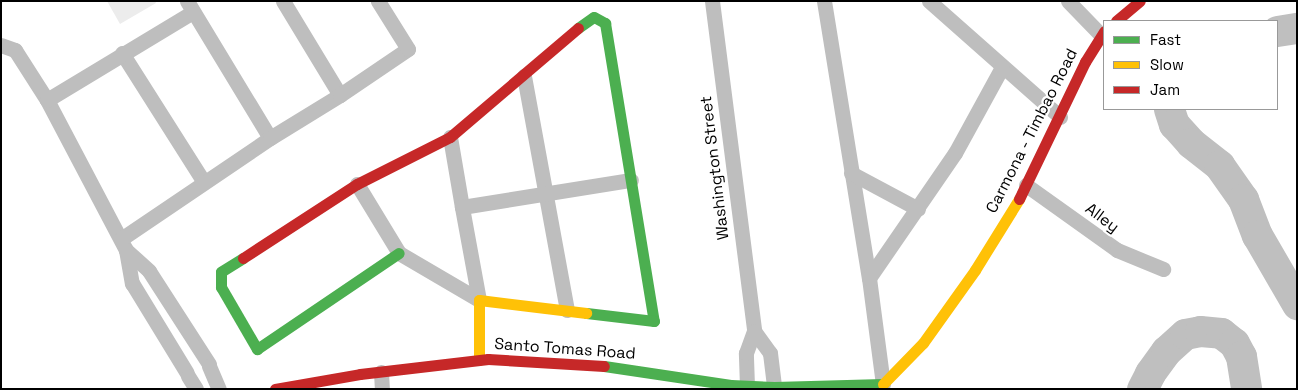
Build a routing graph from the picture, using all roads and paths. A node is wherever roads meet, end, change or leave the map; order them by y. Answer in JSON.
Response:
{"nodes":[{"id":1,"x":283,"y":1,"type":"edge"},
{"id":2,"x":378,"y":1,"type":"edge"},
{"id":3,"x":712,"y":1,"type":"edge"},
{"id":4,"x":824,"y":1,"type":"edge"},
{"id":5,"x":929,"y":1,"type":"edge"},
{"id":6,"x":1068,"y":1,"type":"edge"},
{"id":7,"x":1140,"y":1,"type":"edge"},
{"id":8,"x":190,"y":6,"type":"edge"},
{"id":9,"x":1117,"y":20,"type":"edge"},
{"id":10,"x":1102,"y":32,"type":"edge"},
{"id":11,"x":1,"y":45,"type":"edge"},
{"id":12,"x":122,"y":52,"type":"junction"},
{"id":13,"x":1002,"y":67,"type":"junction"},
{"id":14,"x":524,"y":76,"type":"junction"},
{"id":15,"x":340,"y":95,"type":"junction"},
{"id":16,"x":47,"y":100,"type":"junction"},
{"id":17,"x":1060,"y":117,"type":"junction"},
{"id":18,"x":450,"y":137,"type":"junction"},
{"id":19,"x":270,"y":138,"type":"junction"},
{"id":20,"x":851,"y":173,"type":"junction"},
{"id":21,"x":631,"y":180,"type":"junction"},
{"id":22,"x":204,"y":182,"type":"junction"},
{"id":23,"x":357,"y":184,"type":"junction"},
{"id":24,"x":1026,"y":185,"type":"junction"},
{"id":25,"x":545,"y":194,"type":"junction"},
{"id":26,"x":462,"y":207,"type":"junction"},
{"id":27,"x":918,"y":209,"type":"junction"},
{"id":28,"x":124,"y":245,"type":"junction"},
{"id":29,"x":399,"y":253,"type":"junction"},
{"id":30,"x":1163,"y":269,"type":"dead end"},
{"id":31,"x":869,"y":278,"type":"junction"},
{"id":32,"x":479,"y":300,"type":"junction"},
{"id":33,"x":566,"y":310,"type":"junction"},
{"id":34,"x":186,"y":329,"type":"junction"},
{"id":35,"x":754,"y":331,"type":"junction"},
{"id":36,"x":168,"y":340,"type":"junction"},
{"id":37,"x":479,"y":360,"type":"junction"},
{"id":38,"x":380,"y":372,"type":"junction"},
{"id":39,"x":190,"y":379,"type":"edge"},
{"id":40,"x":746,"y":386,"type":"junction"},
{"id":41,"x":883,"y":386,"type":"edge"},
{"id":42,"x":774,"y":387,"type":"junction"},
{"id":43,"x":219,"y":389,"type":"edge"},
{"id":44,"x":275,"y":389,"type":"edge"},
{"id":45,"x":382,"y":389,"type":"edge"}],
"edges":[{"from":1,"to":15,"type":"street"},
{"from":2,"to":15,"type":"street"},
{"from":3,"to":35,"type":"street","name":"Washington Street"},
{"from":4,"to":20,"type":"street"},
{"from":5,"to":13,"type":"street"},
{"from":6,"to":10,"type":"street"},
{"from":7,"to":9,"type":"street"},
{"from":8,"to":12,"type":"street"},
{"from":8,"to":19,"type":"street"},
{"from":10,"to":17,"type":"street","name":"Carmona - Timbao Road"},
{"from":11,"to":16,"type":"street"},
{"from":12,"to":16,"type":"street"},
{"from":12,"to":22,"type":"street"},
{"from":13,"to":17,"type":"street"},
{"from":13,"to":27,"type":"street"},
{"from":14,"to":18,"type":"street"},
{"from":14,"to":21,"type":"street"},
{"from":14,"to":25,"type":"street"},
{"from":15,"to":19,"type":"street"},
{"from":16,"to":28,"type":"street"},
{"from":17,"to":24,"type":"street","name":"Carmona - Timbao Road"},
{"from":18,"to":23,"type":"street"},
{"from":18,"to":26,"type":"street"},
{"from":19,"to":22,"type":"street"},
{"from":20,"to":27,"type":"street"},
{"from":20,"to":31,"type":"street"},
{"from":21,"to":25,"type":"street"},
{"from":21,"to":33,"type":"street"},
{"from":22,"to":28,"type":"street"},
{"from":23,"to":29,"type":"street"},
{"from":23,"to":29,"type":"street"},
{"from":24,"to":30,"type":"street","name":"Alley"},
{"from":24,"to":41,"type":"street","name":"Carmona - Timbao Road"},
{"from":25,"to":26,"type":"street"},
{"from":25,"to":33,"type":"street"},
{"from":26,"to":32,"type":"street"},
{"from":27,"to":31,"type":"street"},
{"from":28,"to":34,"type":"street"},
{"from":28,"to":36,"type":"street"},
{"from":29,"to":32,"type":"street"},
{"from":31,"to":41,"type":"street"},
{"from":32,"to":33,"type":"street"},
{"from":32,"to":37,"type":"street"},
{"from":34,"to":36,"type":"street"},
{"from":34,"to":43,"type":"street"},
{"from":35,"to":40,"type":"street","name":"Washington Street"},
{"from":35,"to":42,"type":"street","name":"Washington Street"},
{"from":36,"to":39,"type":"street"},
{"from":37,"to":38,"type":"street","name":"Santo Tomas Road"},
{"from":37,"to":40,"type":"street","name":"Santo Tomas Road"},
{"from":38,"to":44,"type":"street","name":"Santo Tomas Road"},
{"from":38,"to":45,"type":"street"},
{"from":40,"to":42,"type":"street","name":"Santo Tomas Road"},
{"from":41,"to":42,"type":"street","name":"Santo Tomas Road"}]}
